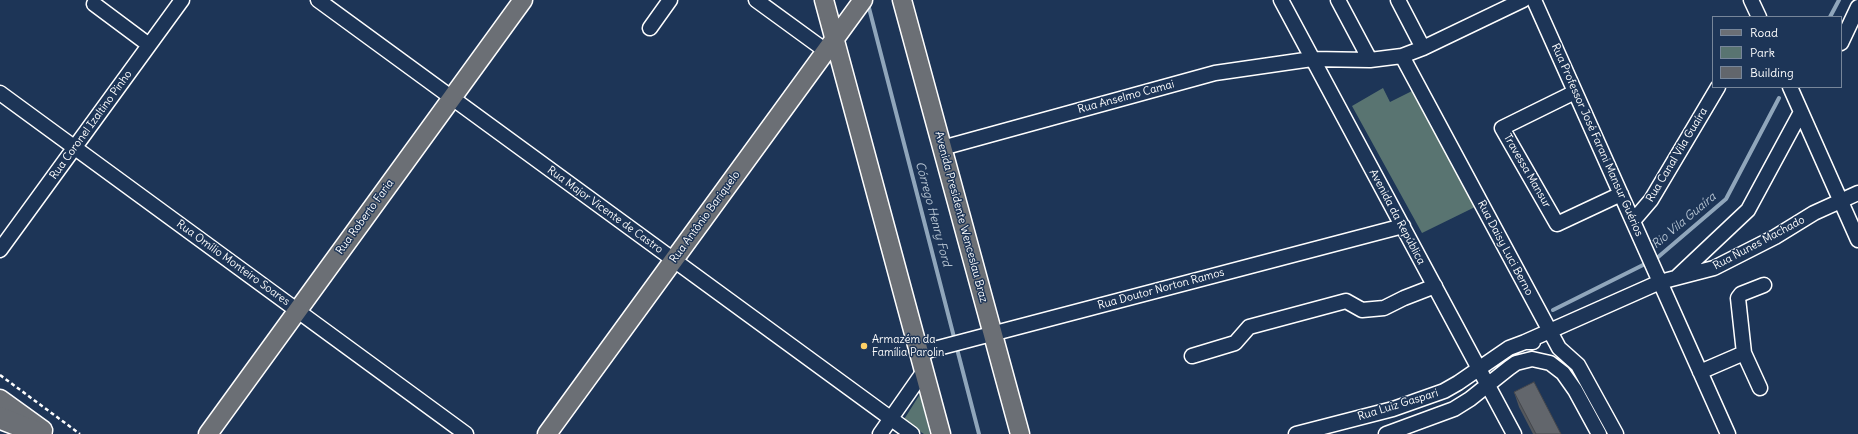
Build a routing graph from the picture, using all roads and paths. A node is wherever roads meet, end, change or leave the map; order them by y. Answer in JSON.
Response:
{"nodes":[{"id":1,"x":182,"y":0,"type":"edge"},
{"id":2,"x":318,"y":0,"type":"edge"},
{"id":3,"x":522,"y":0,"type":"edge"},
{"id":4,"x":670,"y":0,"type":"edge"},
{"id":5,"x":824,"y":0,"type":"edge"},
{"id":6,"x":862,"y":0,"type":"edge"},
{"id":7,"x":902,"y":0,"type":"edge"},
{"id":8,"x":1281,"y":0,"type":"edge"},
{"id":9,"x":1338,"y":0,"type":"edge"},
{"id":10,"x":1398,"y":0,"type":"edge"},
{"id":11,"x":1523,"y":0,"type":"edge"},
{"id":12,"x":1534,"y":0,"type":"edge"},
{"id":13,"x":1751,"y":0,"type":"edge"},
{"id":14,"x":760,"y":1,"type":"edge"},
{"id":15,"x":94,"y":4,"type":"dead end"},
{"id":16,"x":1858,"y":7,"type":"edge"},
{"id":17,"x":1759,"y":16,"type":"edge"},
{"id":18,"x":650,"y":28,"type":"dead end"},
{"id":19,"x":1842,"y":41,"type":"edge"},
{"id":20,"x":149,"y":45,"type":"junction"},
{"id":21,"x":830,"y":45,"type":"junction"},
{"id":22,"x":1423,"y":48,"type":"junction"},
{"id":23,"x":1402,"y":56,"type":"junction"},
{"id":24,"x":1312,"y":59,"type":"junction"},
{"id":25,"x":1370,"y":60,"type":"junction"},
{"id":26,"x":1717,"y":88,"type":"edge"},
{"id":27,"x":1793,"y":89,"type":"edge"},
{"id":28,"x":1575,"y":92,"type":"junction"},
{"id":29,"x":0,"y":93,"type":"edge"},
{"id":30,"x":452,"y":98,"type":"junction"},
{"id":31,"x":1801,"y":112,"type":"junction"},
{"id":32,"x":75,"y":148,"type":"junction"},
{"id":33,"x":942,"y":148,"type":"junction"},
{"id":34,"x":1858,"y":193,"type":"edge"},
{"id":35,"x":1621,"y":194,"type":"junction"},
{"id":36,"x":1841,"y":201,"type":"junction"},
{"id":37,"x":1633,"y":221,"type":"junction"},
{"id":38,"x":1402,"y":226,"type":"junction"},
{"id":39,"x":1858,"y":240,"type":"edge"},
{"id":40,"x":0,"y":250,"type":"edge"},
{"id":41,"x":674,"y":260,"type":"junction"},
{"id":42,"x":1678,"y":277,"type":"junction"},
{"id":43,"x":1660,"y":282,"type":"junction"},
{"id":44,"x":1764,"y":285,"type":"dead end"},
{"id":45,"x":1435,"y":286,"type":"junction"},
{"id":46,"x":297,"y":310,"type":"junction"},
{"id":47,"x":1550,"y":332,"type":"junction"},
{"id":48,"x":986,"y":335,"type":"junction"},
{"id":49,"x":1525,"y":342,"type":"junction"},
{"id":50,"x":1559,"y":348,"type":"junction"},
{"id":51,"x":919,"y":353,"type":"junction"},
{"id":52,"x":1744,"y":353,"type":"junction"},
{"id":53,"x":1192,"y":356,"type":"dead end"},
{"id":54,"x":1480,"y":369,"type":"junction"},
{"id":55,"x":924,"y":372,"type":"junction"},
{"id":56,"x":1700,"y":372,"type":"junction"},
{"id":57,"x":0,"y":375,"type":"edge"},
{"id":58,"x":1488,"y":385,"type":"junction"},
{"id":59,"x":1760,"y":388,"type":"dead end"},
{"id":60,"x":0,"y":399,"type":"edge"},
{"id":61,"x":0,"y":418,"type":"edge"},
{"id":62,"x":891,"y":419,"type":"junction"},
{"id":63,"x":41,"y":434,"type":"edge"},
{"id":64,"x":48,"y":434,"type":"edge"},
{"id":65,"x":80,"y":434,"type":"edge"},
{"id":66,"x":208,"y":434,"type":"edge"},
{"id":67,"x":466,"y":434,"type":"edge"},
{"id":68,"x":547,"y":434,"type":"edge"},
{"id":69,"x":880,"y":434,"type":"edge"},
{"id":70,"x":912,"y":434,"type":"edge"},
{"id":71,"x":941,"y":434,"type":"edge"},
{"id":72,"x":1020,"y":434,"type":"edge"},
{"id":73,"x":1296,"y":434,"type":"edge"},
{"id":74,"x":1386,"y":434,"type":"edge"},
{"id":75,"x":1514,"y":434,"type":"edge"},
{"id":76,"x":1599,"y":434,"type":"edge"},
{"id":77,"x":1616,"y":434,"type":"edge"},
{"id":78,"x":1728,"y":434,"type":"edge"}],
"edges":[{"from":1,"to":20,"type":"street","name":"Rua Coronel Izaltino Pinho"},
{"from":2,"to":30,"type":"street","name":"Rua Major Vicente de Castro"},
{"from":3,"to":30,"type":"main road","name":"Rua Roberto Faria"},
{"from":4,"to":18,"type":"street"},
{"from":5,"to":21,"type":"main road"},
{"from":6,"to":21,"type":"main road","name":"Rua Antônio Bariquelo"},
{"from":7,"to":33,"type":"main road","name":"Avenida Presidente Wenceslau Braz"},
{"from":8,"to":24,"type":"street","name":"Avenida da República"},
{"from":9,"to":25,"type":"street"},
{"from":10,"to":22,"type":"street"},
{"from":11,"to":22,"type":"street","name":"Rua Anselmo Camai"},
{"from":12,"to":28,"type":"street","name":"Rua Professor José Farani Mansur Guérios"},
{"from":13,"to":17,"type":"street"},
{"from":14,"to":21,"type":"street"},
{"from":15,"to":20,"type":"street"},
{"from":16,"to":19,"type":"street"},
{"from":20,"to":32,"type":"street","name":"Rua Coronel Izaltino Pinho"},
{"from":21,"to":41,"type":"main road","name":"Rua Antônio Bariquelo"},
{"from":21,"to":51,"type":"main road"},
{"from":22,"to":23,"type":"street","name":"Rua Anselmo Camai"},
{"from":23,"to":25,"type":"street","name":"Rua Anselmo Camai"},
{"from":23,"to":47,"type":"street","name":"Rua Daisy Luci Berno"},
{"from":24,"to":25,"type":"street","name":"Rua Anselmo Camai"},
{"from":24,"to":33,"type":"street","name":"Rua Anselmo Camai"},
{"from":24,"to":38,"type":"street","name":"Avenida da República"},
{"from":26,"to":37,"type":"street","name":"Rua Canal Vila Guaíra"},
{"from":27,"to":31,"type":"street"},
{"from":28,"to":35,"type":"street","name":"Rua Professor José Farani Mansur Guérios"},
{"from":28,"to":35,"type":"street","name":"Travessa Mansur"},
{"from":29,"to":32,"type":"street","name":"Rua Omílio Monteiro Soares"},
{"from":30,"to":41,"type":"street","name":"Rua Major Vicente de Castro"},
{"from":30,"to":46,"type":"main road","name":"Rua Roberto Faria"},
{"from":31,"to":36,"type":"street"},
{"from":31,"to":42,"type":"street"},
{"from":32,"to":40,"type":"street","name":"Rua Coronel Izaltino Pinho"},
{"from":32,"to":46,"type":"street","name":"Rua Omílio Monteiro Soares"},
{"from":33,"to":48,"type":"main road","name":"Avenida Presidente Wenceslau Braz"},
{"from":34,"to":36,"type":"street","name":"Rua Nunes Machado"},
{"from":35,"to":37,"type":"street","name":"Rua Professor José Farani Mansur Guérios"},
{"from":36,"to":39,"type":"street"},
{"from":36,"to":42,"type":"street","name":"Rua Nunes Machado"},
{"from":37,"to":43,"type":"street","name":"Rua Professor José Farani Mansur Guérios"},
{"from":38,"to":45,"type":"street","name":"Avenida da República"},
{"from":38,"to":48,"type":"street","name":"Rua Doutor Norton Ramos"},
{"from":41,"to":62,"type":"street","name":"Rua Major Vicente de Castro"},
{"from":41,"to":68,"type":"main road","name":"Rua Antônio Bariquelo"},
{"from":42,"to":43,"type":"street","name":"Rua Nunes Machado"},
{"from":43,"to":47,"type":"street","name":"Rua Nunes Machado"},
{"from":43,"to":56,"type":"street","name":"Rua Professor José Farani Mansur Guérios"},
{"from":44,"to":52,"type":"street"},
{"from":45,"to":53,"type":"street"},
{"from":45,"to":54,"type":"street","name":"Avenida da República"},
{"from":46,"to":66,"type":"main road","name":"Rua Roberto Faria"},
{"from":46,"to":67,"type":"street","name":"Rua Omílio Monteiro Soares"},
{"from":47,"to":49,"type":"street","name":"Rua Nunes Machado"},
{"from":47,"to":50,"type":"street","name":"Rua Daisy Luci Berno"},
{"from":48,"to":51,"type":"street","name":"Rua Doutor Norton Ramos"},
{"from":48,"to":72,"type":"main road","name":"Avenida Presidente Wenceslau Braz"},
{"from":49,"to":50,"type":"street","name":"Rua Luiz Gaspari"},
{"from":49,"to":54,"type":"street","name":"Rua Luiz Gaspari"},
{"from":50,"to":77,"type":"street","name":"Rua Daisy Luci Berno"},
{"from":51,"to":55,"type":"main road"},
{"from":52,"to":56,"type":"street"},
{"from":52,"to":59,"type":"street"},
{"from":54,"to":58,"type":"street","name":"Avenida da República"},
{"from":54,"to":73,"type":"street","name":"Rua Luiz Gaspari"},
{"from":55,"to":62,"type":"street"},
{"from":55,"to":71,"type":"main road"},
{"from":56,"to":78,"type":"street","name":"Rua Professor José Farani Mansur Guérios"},
{"from":57,"to":65,"type":"path"},
{"from":58,"to":74,"type":"street","name":"Rua Luiz Gaspari"},
{"from":58,"to":75,"type":"street","name":"Avenida da República"},
{"from":58,"to":76,"type":"street","name":"Rua Luiz Gaspari"},
{"from":60,"to":64,"type":"main road"},
{"from":61,"to":63,"type":"highway"},
{"from":62,"to":69,"type":"street"},
{"from":62,"to":70,"type":"street","name":"Rua Major Vicente de Castro"}]}
